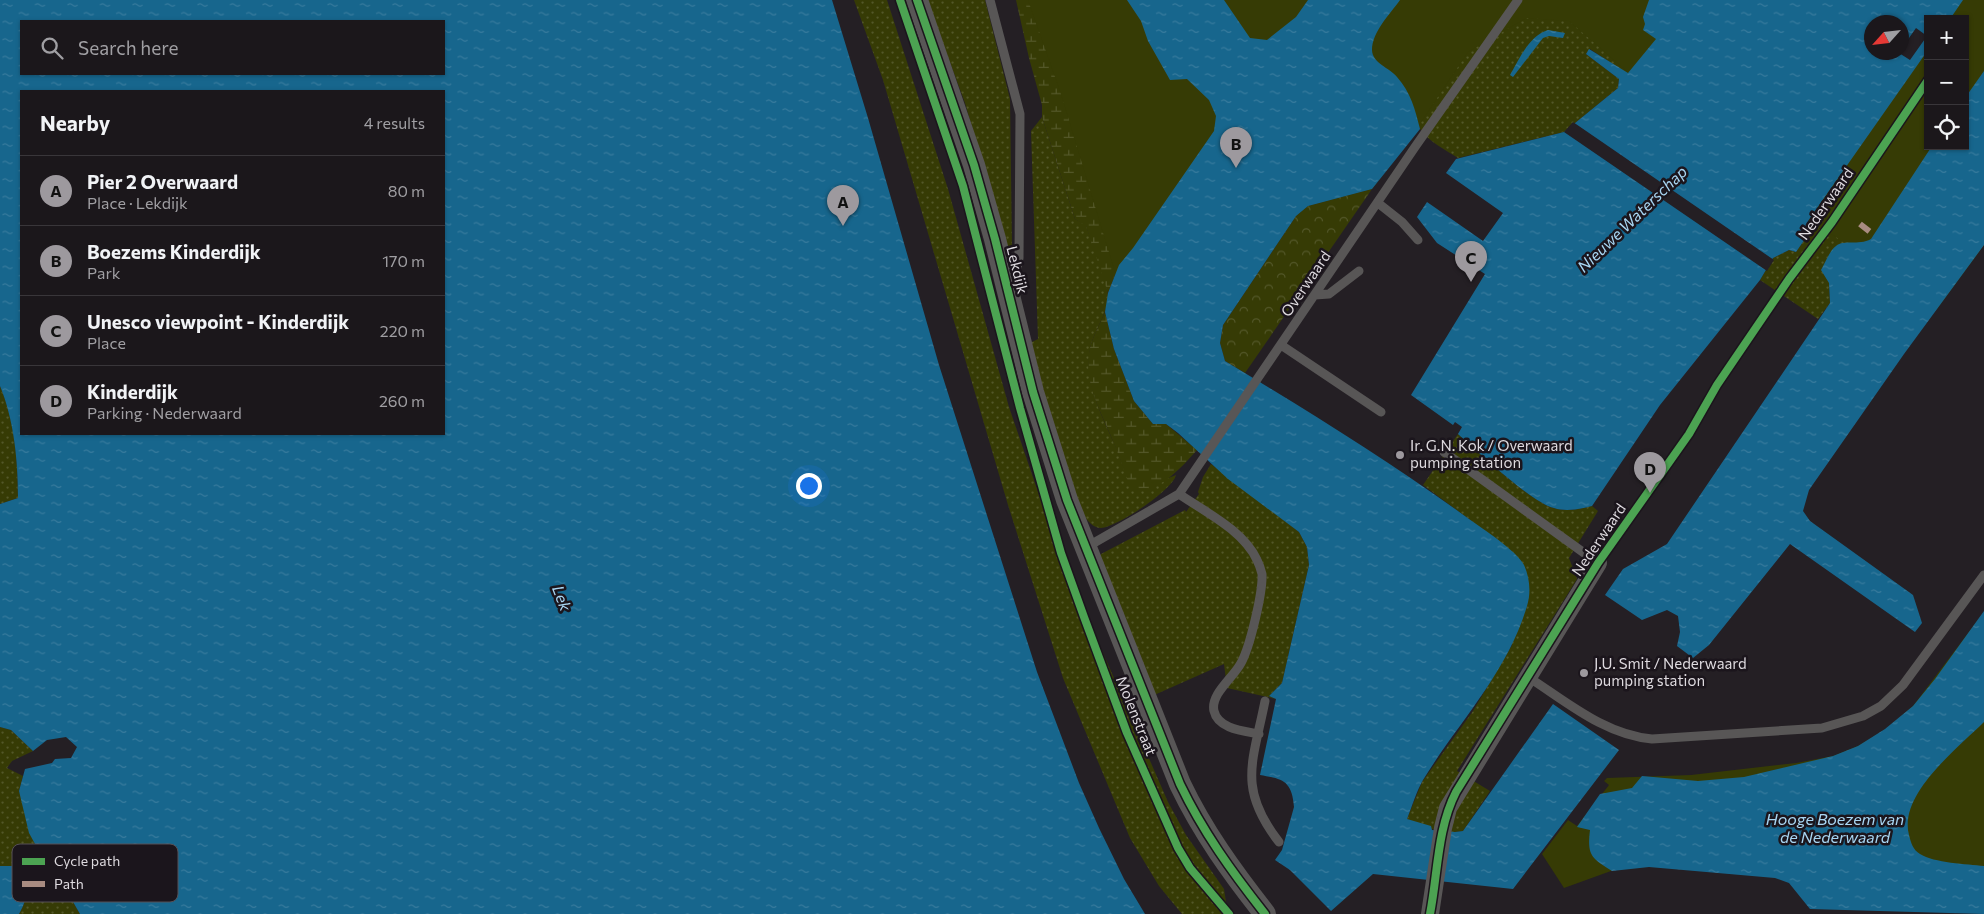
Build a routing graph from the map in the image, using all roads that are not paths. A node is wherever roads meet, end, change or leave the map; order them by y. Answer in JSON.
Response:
{"nodes":[{"id":1,"x":917,"y":0,"type":"edge"},
{"id":2,"x":990,"y":0,"type":"edge"},
{"id":3,"x":1518,"y":0,"type":"edge"},
{"id":4,"x":1378,"y":203,"type":"junction"},
{"id":5,"x":1418,"y":240,"type":"dead end"},
{"id":6,"x":1359,"y":271,"type":"dead end"},
{"id":7,"x":1315,"y":295,"type":"junction"},
{"id":8,"x":1011,"y":300,"type":"junction"},
{"id":9,"x":1281,"y":345,"type":"junction"},
{"id":10,"x":1717,"y":385,"type":"dead end"},
{"id":11,"x":1382,"y":412,"type":"dead end"},
{"id":12,"x":1444,"y":452,"type":"dead end"},
{"id":13,"x":1179,"y":494,"type":"junction"},
{"id":14,"x":1084,"y":548,"type":"junction"},
{"id":15,"x":1598,"y":563,"type":"junction"},
{"id":16,"x":1984,"y":575,"type":"edge"},
{"id":17,"x":1528,"y":677,"type":"junction"},
{"id":18,"x":1265,"y":701,"type":"dead end"},
{"id":19,"x":1259,"y":734,"type":"junction"},
{"id":20,"x":1279,"y":842,"type":"dead end"},
{"id":21,"x":1265,"y":914,"type":"edge"},
{"id":22,"x":1430,"y":914,"type":"edge"}],
"edges":[{"from":1,"to":8,"type":"street","name":"Lekdijk"},
{"from":2,"to":8,"type":"lane"},
{"from":3,"to":4,"type":"lane","name":"Overwaard"},
{"from":4,"to":5,"type":"lane"},
{"from":4,"to":7,"type":"lane","name":"Overwaard"},
{"from":6,"to":7,"type":"lane"},
{"from":7,"to":9,"type":"lane","name":"Overwaard"},
{"from":8,"to":14,"type":"street","name":"Lekdijk"},
{"from":9,"to":11,"type":"lane"},
{"from":9,"to":13,"type":"lane","name":"Overwaard"},
{"from":10,"to":15,"type":"lane","name":"Nederwaard"},
{"from":12,"to":15,"type":"lane"},
{"from":13,"to":14,"type":"lane","name":"Overwaard"},
{"from":13,"to":19,"type":"lane"},
{"from":14,"to":21,"type":"street","name":"Molenstraat"},
{"from":15,"to":17,"type":"street","name":"Nederwaard"},
{"from":16,"to":17,"type":"lane"},
{"from":17,"to":22,"type":"street","name":"Nederwaard"},
{"from":18,"to":19,"type":"lane"},
{"from":19,"to":20,"type":"lane"}]}
